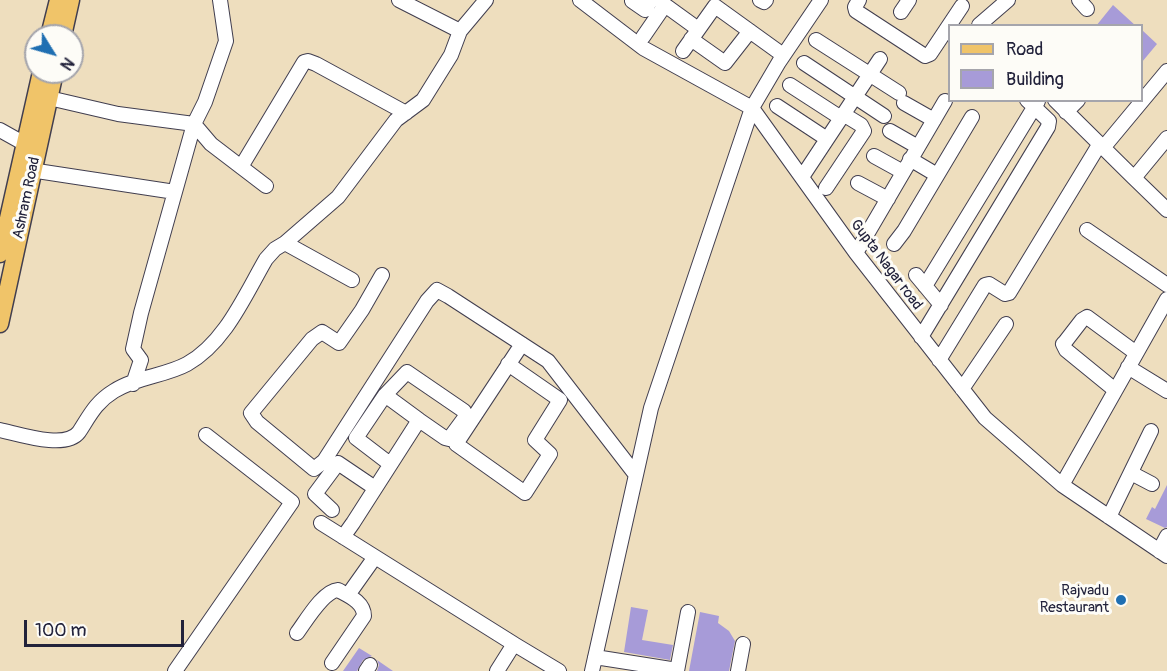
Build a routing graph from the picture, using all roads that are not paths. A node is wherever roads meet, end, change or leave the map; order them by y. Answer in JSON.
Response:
{"nodes":[{"id":1,"x":58,"y":0,"type":"edge"},
{"id":2,"x":71,"y":0,"type":"edge"},
{"id":3,"x":220,"y":0,"type":"edge"},
{"id":4,"x":399,"y":0,"type":"edge"},
{"id":5,"x":486,"y":0,"type":"edge"},
{"id":6,"x":580,"y":0,"type":"edge"},
{"id":7,"x":760,"y":0,"type":"edge"},
{"id":8,"x":766,"y":0,"type":"edge"},
{"id":9,"x":821,"y":0,"type":"edge"},
{"id":10,"x":859,"y":0,"type":"edge"},
{"id":11,"x":1008,"y":0,"type":"edge"},
{"id":12,"x":632,"y":1,"type":"edge"},
{"id":13,"x":658,"y":2,"type":"edge"},
{"id":14,"x":958,"y":3,"type":"edge"},
{"id":15,"x":718,"y":4,"type":"edge"},
{"id":16,"x":52,"y":24,"type":"edge"},
{"id":17,"x":66,"y":24,"type":"edge"},
{"id":18,"x":978,"y":24,"type":"edge"},
{"id":19,"x":980,"y":24,"type":"edge"},
{"id":20,"x":460,"y":31,"type":"junction"},
{"id":21,"x":750,"y":31,"type":"junction"},
{"id":22,"x":643,"y":37,"type":"dead end"},
{"id":23,"x":691,"y":40,"type":"junction"},
{"id":24,"x":816,"y":40,"type":"dead end"},
{"id":25,"x":783,"y":55,"type":"junction"},
{"id":26,"x":880,"y":59,"type":"dead end"},
{"id":27,"x":804,"y":63,"type":"dead end"},
{"id":28,"x":1167,"y":71,"type":"edge"},
{"id":29,"x":870,"y":75,"type":"junction"},
{"id":30,"x":38,"y":84,"type":"edge"},
{"id":31,"x":52,"y":84,"type":"edge"},
{"id":32,"x":790,"y":85,"type":"dead end"},
{"id":33,"x":855,"y":97,"type":"junction"},
{"id":34,"x":49,"y":98,"type":"junction"},
{"id":35,"x":1143,"y":98,"type":"edge"},
{"id":36,"x":945,"y":100,"type":"dead end"},
{"id":37,"x":1057,"y":102,"type":"edge"},
{"id":38,"x":1076,"y":102,"type":"edge"},
{"id":39,"x":1140,"y":102,"type":"edge"},
{"id":40,"x":1033,"y":103,"type":"edge"},
{"id":41,"x":777,"y":106,"type":"dead end"},
{"id":42,"x":752,"y":108,"type":"junction"},
{"id":43,"x":406,"y":112,"type":"junction"},
{"id":44,"x":1066,"y":112,"type":"junction"},
{"id":45,"x":842,"y":116,"type":"junction"},
{"id":46,"x":884,"y":116,"type":"dead end"},
{"id":47,"x":972,"y":117,"type":"dead end"},
{"id":48,"x":934,"y":120,"type":"junction"},
{"id":49,"x":194,"y":124,"type":"junction"},
{"id":50,"x":0,"y":130,"type":"edge"},
{"id":51,"x":890,"y":131,"type":"dead end"},
{"id":52,"x":1167,"y":138,"type":"edge"},
{"id":53,"x":827,"y":139,"type":"junction"},
{"id":54,"x":25,"y":144,"type":"junction"},
{"id":55,"x":1101,"y":146,"type":"junction"},
{"id":56,"x":918,"y":147,"type":"junction"},
{"id":57,"x":874,"y":156,"type":"dead end"},
{"id":58,"x":910,"y":159,"type":"junction"},
{"id":59,"x":241,"y":167,"type":"junction"},
{"id":60,"x":26,"y":169,"type":"junction"},
{"id":61,"x":903,"y":172,"type":"junction"},
{"id":62,"x":938,"y":175,"type":"junction"},
{"id":63,"x":802,"y":177,"type":"junction"},
{"id":64,"x":1134,"y":178,"type":"junction"},
{"id":65,"x":858,"y":183,"type":"dead end"},
{"id":66,"x":266,"y":186,"type":"dead end"},
{"id":67,"x":826,"y":188,"type":"dead end"},
{"id":68,"x":174,"y":192,"type":"junction"},
{"id":69,"x":888,"y":199,"type":"junction"},
{"id":70,"x":977,"y":202,"type":"junction"},
{"id":71,"x":1167,"y":210,"type":"edge"},
{"id":72,"x":995,"y":213,"type":"junction"},
{"id":73,"x":1087,"y":230,"type":"dead end"},
{"id":74,"x":285,"y":243,"type":"junction"},
{"id":75,"x":894,"y":244,"type":"dead end"},
{"id":76,"x":856,"y":253,"type":"junction"},
{"id":77,"x":0,"y":254,"type":"edge"},
{"id":78,"x":382,"y":275,"type":"dead end"},
{"id":79,"x":916,"y":275,"type":"dead end"},
{"id":80,"x":352,"y":280,"type":"dead end"},
{"id":81,"x":1167,"y":285,"type":"edge"},
{"id":82,"x":925,"y":286,"type":"junction"},
{"id":83,"x":1167,"y":299,"type":"edge"},
{"id":84,"x":940,"y":305,"type":"junction"},
{"id":85,"x":0,"y":324,"type":"edge"},
{"id":86,"x":1006,"y":324,"type":"dead end"},
{"id":87,"x":921,"y":337,"type":"junction"},
{"id":88,"x":522,"y":344,"type":"junction"},
{"id":89,"x":1136,"y":353,"type":"junction"},
{"id":90,"x":939,"y":360,"type":"junction"},
{"id":91,"x":508,"y":364,"type":"junction"},
{"id":92,"x":1128,"y":367,"type":"junction"},
{"id":93,"x":133,"y":384,"type":"junction"},
{"id":94,"x":962,"y":389,"type":"junction"},
{"id":95,"x":1115,"y":390,"type":"junction"},
{"id":96,"x":1167,"y":391,"type":"edge"},
{"id":97,"x":385,"y":395,"type":"junction"},
{"id":98,"x":419,"y":420,"type":"junction"},
{"id":99,"x":0,"y":430,"type":"edge"},
{"id":100,"x":1151,"y":431,"type":"dead end"},
{"id":101,"x":206,"y":435,"type":"dead end"},
{"id":102,"x":390,"y":464,"type":"junction"},
{"id":103,"x":1131,"y":473,"type":"junction"},
{"id":104,"x":636,"y":475,"type":"junction"},
{"id":105,"x":1152,"y":484,"type":"dead end"},
{"id":106,"x":1062,"y":485,"type":"junction"},
{"id":107,"x":375,"y":488,"type":"junction"},
{"id":108,"x":332,"y":510,"type":"dead end"},
{"id":109,"x":1109,"y":517,"type":"junction"},
{"id":110,"x":321,"y":523,"type":"dead end"},
{"id":111,"x":1167,"y":536,"type":"edge"},
{"id":112,"x":343,"y":537,"type":"junction"},
{"id":113,"x":1163,"y":553,"type":"edge"},
{"id":114,"x":375,"y":557,"type":"junction"},
{"id":115,"x":348,"y":595,"type":"junction"},
{"id":116,"x":688,"y":612,"type":"dead end"},
{"id":117,"x":297,"y":633,"type":"dead end"},
{"id":118,"x":514,"y":644,"type":"junction"},
{"id":119,"x":743,"y":644,"type":"dead end"},
{"id":120,"x":332,"y":663,"type":"dead end"},
{"id":121,"x":594,"y":664,"type":"edge"},
{"id":122,"x":677,"y":670,"type":"edge"},
{"id":123,"x":175,"y":671,"type":"edge"},
{"id":124,"x":497,"y":671,"type":"edge"},
{"id":125,"x":559,"y":671,"type":"edge"},
{"id":126,"x":738,"y":671,"type":"edge"}],
"edges":[{"from":1,"to":16,"type":"main road"},
{"from":2,"to":17,"type":"main road"},
{"from":3,"to":49,"type":"street"},
{"from":4,"to":20,"type":"street"},
{"from":5,"to":20,"type":"street"},
{"from":6,"to":42,"type":"street","name":"Gupta Nagar road"},
{"from":7,"to":8,"type":"street"},
{"from":9,"to":25,"type":"street"},
{"from":10,"to":14,"type":"street"},
{"from":11,"to":19,"type":"street"},
{"from":12,"to":13,"type":"street"},
{"from":13,"to":22,"type":"street"},
{"from":13,"to":23,"type":"street"},
{"from":14,"to":18,"type":"street"},
{"from":15,"to":21,"type":"street"},
{"from":15,"to":23,"type":"street"},
{"from":20,"to":43,"type":"street"},
{"from":21,"to":23,"type":"street"},
{"from":21,"to":25,"type":"street"},
{"from":24,"to":29,"type":"street"},
{"from":25,"to":42,"type":"street"},
{"from":26,"to":29,"type":"street"},
{"from":27,"to":33,"type":"street"},
{"from":28,"to":35,"type":"street"},
{"from":29,"to":33,"type":"street"},
{"from":29,"to":48,"type":"street"},
{"from":30,"to":54,"type":"main road","name":"Ashram Road"},
{"from":31,"to":34,"type":"main road","name":"Ashram Road"},
{"from":32,"to":45,"type":"street"},
{"from":33,"to":45,"type":"street"},
{"from":33,"to":46,"type":"street"},
{"from":34,"to":49,"type":"street"},
{"from":34,"to":60,"type":"main road","name":"Ashram Road"},
{"from":36,"to":48,"type":"street"},
{"from":37,"to":44,"type":"street"},
{"from":38,"to":44,"type":"street"},
{"from":39,"to":55,"type":"street"},
{"from":40,"to":70,"type":"street"},
{"from":40,"to":72,"type":"street"},
{"from":41,"to":53,"type":"street"},
{"from":42,"to":63,"type":"street","name":"Gupta Nagar road"},
{"from":42,"to":104,"type":"street"},
{"from":43,"to":59,"type":"street"},
{"from":43,"to":74,"type":"street"},
{"from":44,"to":55,"type":"street"},
{"from":45,"to":53,"type":"street"},
{"from":45,"to":67,"type":"street"},
{"from":47,"to":62,"type":"street"},
{"from":48,"to":56,"type":"street"},
{"from":49,"to":59,"type":"street"},
{"from":49,"to":68,"type":"street"},
{"from":50,"to":54,"type":"street"},
{"from":51,"to":56,"type":"street"},
{"from":52,"to":64,"type":"street"},
{"from":53,"to":63,"type":"street"},
{"from":54,"to":60,"type":"main road","name":"Ashram Road"},
{"from":55,"to":64,"type":"street"},
{"from":55,"to":90,"type":"street"},
{"from":56,"to":58,"type":"street"},
{"from":57,"to":61,"type":"street"},
{"from":58,"to":61,"type":"street"},
{"from":58,"to":62,"type":"street"},
{"from":59,"to":66,"type":"street"},
{"from":60,"to":68,"type":"street"},
{"from":60,"to":77,"type":"main road","name":"Ashram Road"},
{"from":60,"to":85,"type":"main road","name":"Ashram Road"},
{"from":61,"to":69,"type":"street"},
{"from":62,"to":75,"type":"street"},
{"from":63,"to":76,"type":"street","name":"Gupta Nagar road"},
{"from":64,"to":71,"type":"street"},
{"from":65,"to":69,"type":"street"},
{"from":68,"to":93,"type":"street"},
{"from":69,"to":76,"type":"street"},
{"from":70,"to":72,"type":"street"},
{"from":70,"to":82,"type":"street"},
{"from":72,"to":84,"type":"street"},
{"from":73,"to":81,"type":"street"},
{"from":74,"to":80,"type":"street"},
{"from":74,"to":93,"type":"street"},
{"from":76,"to":87,"type":"street","name":"Gupta Nagar road"},
{"from":78,"to":88,"type":"street"},
{"from":79,"to":82,"type":"street"},
{"from":82,"to":84,"type":"street"},
{"from":83,"to":89,"type":"street"},
{"from":84,"to":87,"type":"street"},
{"from":86,"to":94,"type":"street"},
{"from":87,"to":90,"type":"street","name":"Gupta Nagar road"},
{"from":88,"to":91,"type":"street"},
{"from":88,"to":104,"type":"street"},
{"from":89,"to":92,"type":"street"},
{"from":89,"to":95,"type":"street"},
{"from":90,"to":94,"type":"street","name":"Gupta Nagar road"},
{"from":91,"to":91,"type":"street"},
{"from":92,"to":95,"type":"street"},
{"from":92,"to":96,"type":"street"},
{"from":93,"to":99,"type":"street"},
{"from":94,"to":106,"type":"street","name":"Gupta Nagar road"},
{"from":95,"to":106,"type":"street"},
{"from":97,"to":98,"type":"street"},
{"from":97,"to":98,"type":"street"},
{"from":97,"to":102,"type":"street"},
{"from":98,"to":102,"type":"street"},
{"from":100,"to":103,"type":"street"},
{"from":101,"to":123,"type":"street"},
{"from":102,"to":107,"type":"street"},
{"from":103,"to":105,"type":"street"},
{"from":103,"to":109,"type":"street"},
{"from":104,"to":121,"type":"street"},
{"from":106,"to":109,"type":"street","name":"Gupta Nagar road"},
{"from":107,"to":108,"type":"street"},
{"from":107,"to":112,"type":"street"},
{"from":109,"to":113,"type":"street","name":"Gupta Nagar road"},
{"from":110,"to":112,"type":"street"},
{"from":111,"to":113,"type":"street"},
{"from":112,"to":114,"type":"street"},
{"from":114,"to":115,"type":"street"},
{"from":114,"to":118,"type":"street"},
{"from":115,"to":117,"type":"street"},
{"from":115,"to":120,"type":"street"},
{"from":116,"to":122,"type":"street"},
{"from":118,"to":124,"type":"street"},
{"from":118,"to":125,"type":"street"},
{"from":119,"to":126,"type":"street"},
{"from":121,"to":122,"type":"street"}]}
